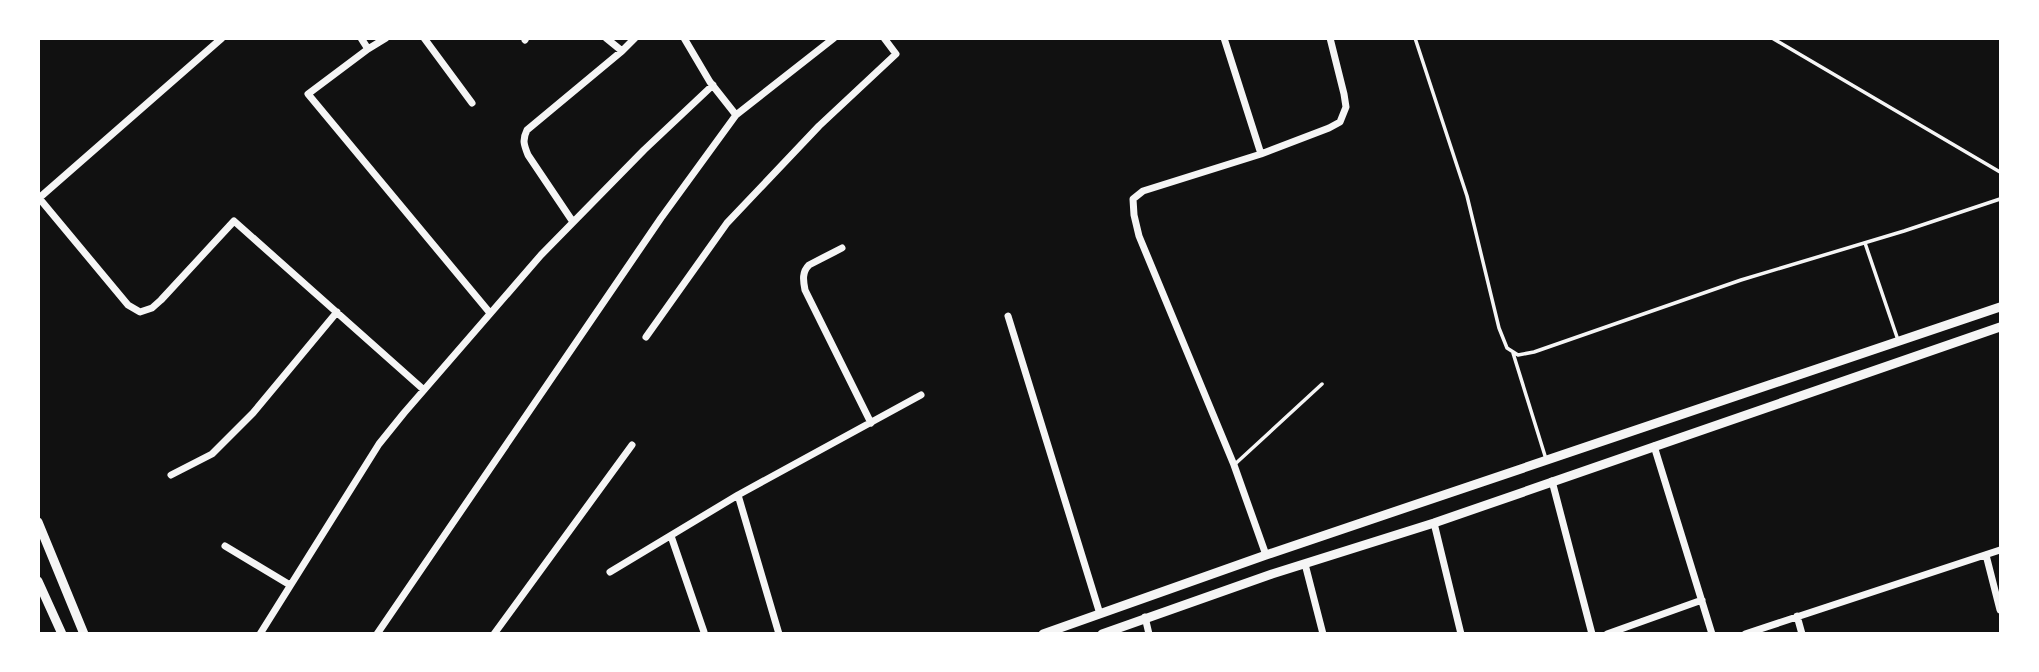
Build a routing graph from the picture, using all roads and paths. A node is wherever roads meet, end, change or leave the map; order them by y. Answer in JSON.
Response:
{"nodes":[{"id":1,"x":222,"y":38,"type":"edge"},
{"id":2,"x":361,"y":38,"type":"edge"},
{"id":3,"x":386,"y":38,"type":"edge"},
{"id":4,"x":424,"y":38,"type":"edge"},
{"id":5,"x":606,"y":38,"type":"edge"},
{"id":6,"x":635,"y":38,"type":"edge"},
{"id":7,"x":684,"y":38,"type":"edge"},
{"id":8,"x":834,"y":38,"type":"edge"},
{"id":9,"x":884,"y":38,"type":"edge"},
{"id":10,"x":1224,"y":38,"type":"edge"},
{"id":11,"x":1330,"y":38,"type":"edge"},
{"id":12,"x":1415,"y":38,"type":"edge"},
{"id":13,"x":1772,"y":38,"type":"edge"},
{"id":14,"x":368,"y":49,"type":"junction"},
{"id":15,"x":622,"y":51,"type":"junction"},
{"id":16,"x":713,"y":86,"type":"junction"},
{"id":17,"x":472,"y":103,"type":"dead end"},
{"id":18,"x":736,"y":115,"type":"junction"},
{"id":19,"x":1261,"y":154,"type":"junction"},
{"id":20,"x":2000,"y":172,"type":"edge"},
{"id":21,"x":39,"y":199,"type":"edge"},
{"id":22,"x":2000,"y":199,"type":"edge"},
{"id":23,"x":573,"y":222,"type":"junction"},
{"id":24,"x":1865,"y":243,"type":"junction"},
{"id":25,"x":842,"y":248,"type":"dead end"},
{"id":26,"x":2000,"y":307,"type":"edge"},
{"id":27,"x":337,"y":312,"type":"junction"},
{"id":28,"x":490,"y":313,"type":"junction"},
{"id":29,"x":1008,"y":316,"type":"dead end"},
{"id":30,"x":2000,"y":327,"type":"edge"},
{"id":31,"x":646,"y":337,"type":"dead end"},
{"id":32,"x":1899,"y":342,"type":"junction"},
{"id":33,"x":1512,"y":352,"type":"junction"},
{"id":34,"x":1322,"y":384,"type":"dead end"},
{"id":35,"x":424,"y":390,"type":"junction"},
{"id":36,"x":922,"y":395,"type":"dead end"},
{"id":37,"x":871,"y":423,"type":"junction"},
{"id":38,"x":632,"y":445,"type":"dead end"},
{"id":39,"x":1654,"y":446,"type":"junction"},
{"id":40,"x":1546,"y":461,"type":"junction"},
{"id":41,"x":1234,"y":465,"type":"junction"},
{"id":42,"x":170,"y":475,"type":"dead end"},
{"id":43,"x":1552,"y":481,"type":"junction"},
{"id":44,"x":738,"y":495,"type":"junction"},
{"id":45,"x":38,"y":522,"type":"edge"},
{"id":46,"x":1434,"y":523,"type":"junction"},
{"id":47,"x":671,"y":536,"type":"junction"},
{"id":48,"x":225,"y":546,"type":"dead end"},
{"id":49,"x":2000,"y":550,"type":"edge"},
{"id":50,"x":1266,"y":555,"type":"junction"},
{"id":51,"x":1986,"y":555,"type":"junction"},
{"id":52,"x":1305,"y":564,"type":"junction"},
{"id":53,"x":610,"y":572,"type":"dead end"},
{"id":54,"x":38,"y":581,"type":"edge"},
{"id":55,"x":290,"y":585,"type":"junction"},
{"id":56,"x":1702,"y":600,"type":"junction"},
{"id":57,"x":2000,"y":610,"type":"edge"},
{"id":58,"x":1100,"y":614,"type":"junction"},
{"id":59,"x":1145,"y":617,"type":"junction"},
{"id":60,"x":1797,"y":617,"type":"junction"},
{"id":61,"x":704,"y":632,"type":"edge"},
{"id":62,"x":62,"y":634,"type":"edge"},
{"id":63,"x":83,"y":634,"type":"edge"},
{"id":64,"x":260,"y":634,"type":"edge"},
{"id":65,"x":377,"y":634,"type":"edge"},
{"id":66,"x":494,"y":634,"type":"edge"},
{"id":67,"x":779,"y":634,"type":"edge"},
{"id":68,"x":1043,"y":634,"type":"edge"},
{"id":69,"x":1101,"y":634,"type":"edge"},
{"id":70,"x":1149,"y":634,"type":"edge"},
{"id":71,"x":1322,"y":634,"type":"edge"},
{"id":72,"x":1461,"y":634,"type":"edge"},
{"id":73,"x":1592,"y":634,"type":"edge"},
{"id":74,"x":1607,"y":634,"type":"edge"},
{"id":75,"x":1712,"y":634,"type":"edge"},
{"id":76,"x":1745,"y":634,"type":"edge"},
{"id":77,"x":1802,"y":634,"type":"edge"}],
"edges":[{"from":1,"to":21,"type":"street"},
{"from":2,"to":14,"type":"street"},
{"from":3,"to":14,"type":"street"},
{"from":4,"to":17,"type":"street"},
{"from":5,"to":15,"type":"street"},
{"from":6,"to":15,"type":"street"},
{"from":7,"to":16,"type":"street"},
{"from":8,"to":18,"type":"street"},
{"from":9,"to":31,"type":"street"},
{"from":10,"to":19,"type":"street"},
{"from":11,"to":19,"type":"street"},
{"from":12,"to":33,"type":"lane"},
{"from":13,"to":20,"type":"lane"},
{"from":14,"to":28,"type":"street"},
{"from":15,"to":23,"type":"street"},
{"from":16,"to":18,"type":"street"},
{"from":16,"to":23,"type":"street"},
{"from":18,"to":65,"type":"street"},
{"from":19,"to":41,"type":"street"},
{"from":21,"to":27,"type":"street"},
{"from":22,"to":24,"type":"lane"},
{"from":23,"to":28,"type":"street"},
{"from":24,"to":32,"type":"lane"},
{"from":24,"to":33,"type":"lane"},
{"from":25,"to":37,"type":"street"},
{"from":26,"to":32,"type":"street"},
{"from":27,"to":35,"type":"street"},
{"from":27,"to":42,"type":"street"},
{"from":28,"to":35,"type":"street"},
{"from":29,"to":58,"type":"street"},
{"from":30,"to":39,"type":"street"},
{"from":32,"to":40,"type":"street"},
{"from":33,"to":40,"type":"lane"},
{"from":34,"to":41,"type":"lane"},
{"from":35,"to":55,"type":"street"},
{"from":36,"to":37,"type":"street"},
{"from":37,"to":44,"type":"street"},
{"from":38,"to":66,"type":"street"},
{"from":39,"to":43,"type":"street"},
{"from":39,"to":56,"type":"street"},
{"from":40,"to":50,"type":"street"},
{"from":41,"to":50,"type":"street"},
{"from":43,"to":46,"type":"street"},
{"from":43,"to":73,"type":"street"},
{"from":44,"to":47,"type":"street"},
{"from":44,"to":67,"type":"street"},
{"from":45,"to":63,"type":"street"},
{"from":46,"to":52,"type":"street"},
{"from":46,"to":72,"type":"street"},
{"from":47,"to":53,"type":"street"},
{"from":47,"to":61,"type":"street"},
{"from":48,"to":55,"type":"street"},
{"from":49,"to":51,"type":"street"},
{"from":50,"to":58,"type":"street"},
{"from":51,"to":57,"type":"street"},
{"from":51,"to":60,"type":"street"},
{"from":52,"to":59,"type":"street"},
{"from":52,"to":71,"type":"street"},
{"from":54,"to":62,"type":"street"},
{"from":55,"to":64,"type":"street"},
{"from":56,"to":74,"type":"street"},
{"from":56,"to":75,"type":"street"},
{"from":58,"to":68,"type":"street"},
{"from":59,"to":69,"type":"street"},
{"from":59,"to":70,"type":"street"},
{"from":60,"to":76,"type":"street"},
{"from":60,"to":77,"type":"street"}]}
